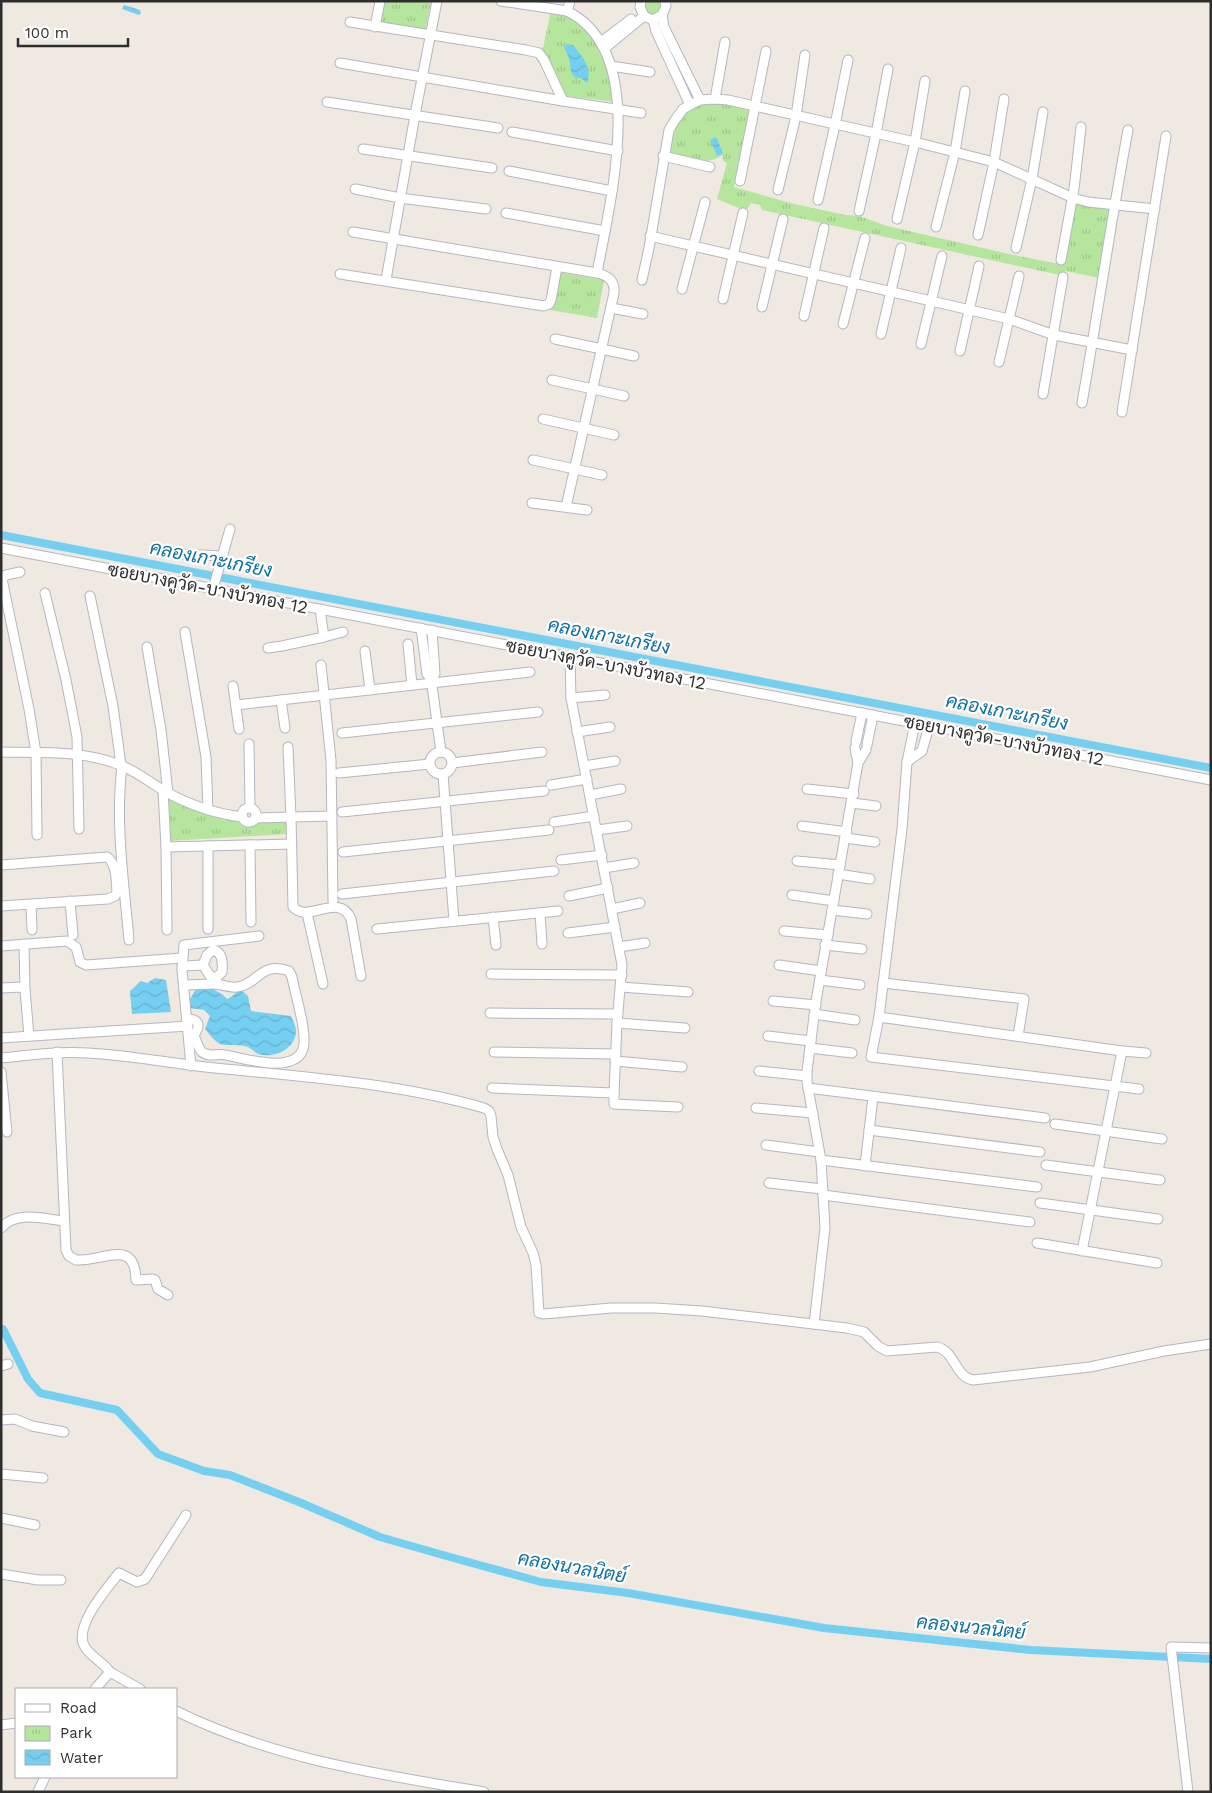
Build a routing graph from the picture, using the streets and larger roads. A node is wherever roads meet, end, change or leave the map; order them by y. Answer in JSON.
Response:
{"nodes":[{"id":1,"x":380,"y":1,"type":"edge"},
{"id":2,"x":437,"y":1,"type":"edge"},
{"id":3,"x":501,"y":1,"type":"edge"},
{"id":4,"x":570,"y":1,"type":"edge"},
{"id":5,"x":641,"y":1,"type":"edge"},
{"id":6,"x":665,"y":1,"type":"edge"},
{"id":7,"x":567,"y":11,"type":"junction"},
{"id":8,"x":642,"y":14,"type":"junction"},
{"id":9,"x":662,"y":16,"type":"junction"},
{"id":10,"x":653,"y":20,"type":"junction"},
{"id":11,"x":350,"y":22,"type":"dead end"},
{"id":12,"x":375,"y":27,"type":"junction"},
{"id":13,"x":430,"y":36,"type":"junction"},
{"id":14,"x":724,"y":42,"type":"dead end"},
{"id":15,"x":668,"y":44,"type":"junction"},
{"id":16,"x":603,"y":45,"type":"junction"},
{"id":17,"x":766,"y":50,"type":"dead end"},
{"id":18,"x":805,"y":56,"type":"dead end"},
{"id":19,"x":848,"y":60,"type":"dead end"},
{"id":20,"x":340,"y":63,"type":"dead end"},
{"id":21,"x":612,"y":66,"type":"junction"},
{"id":22,"x":888,"y":69,"type":"dead end"},
{"id":23,"x":650,"y":72,"type":"dead end"},
{"id":24,"x":422,"y":77,"type":"junction"},
{"id":25,"x":925,"y":81,"type":"dead end"},
{"id":26,"x":965,"y":91,"type":"dead end"},
{"id":27,"x":716,"y":99,"type":"junction"},
{"id":28,"x":1004,"y":99,"type":"dead end"},
{"id":29,"x":700,"y":100,"type":"junction"},
{"id":30,"x":563,"y":101,"type":"junction"},
{"id":31,"x":328,"y":102,"type":"dead end"},
{"id":32,"x":690,"y":104,"type":"junction"},
{"id":33,"x":756,"y":107,"type":"junction"},
{"id":34,"x":617,"y":109,"type":"junction"},
{"id":35,"x":1044,"y":112,"type":"dead end"},
{"id":36,"x":642,"y":113,"type":"dead end"},
{"id":37,"x":415,"y":115,"type":"junction"},
{"id":38,"x":796,"y":116,"type":"junction"},
{"id":39,"x":836,"y":125,"type":"junction"},
{"id":40,"x":1082,"y":127,"type":"dead end"},
{"id":41,"x":498,"y":128,"type":"dead end"},
{"id":42,"x":1128,"y":130,"type":"dead end"},
{"id":43,"x":512,"y":132,"type":"dead end"},
{"id":44,"x":876,"y":134,"type":"junction"},
{"id":45,"x":1166,"y":136,"type":"dead end"},
{"id":46,"x":915,"y":142,"type":"junction"},
{"id":47,"x":362,"y":149,"type":"dead end"},
{"id":48,"x":618,"y":151,"type":"junction"},
{"id":49,"x":955,"y":152,"type":"junction"},
{"id":50,"x":663,"y":156,"type":"junction"},
{"id":51,"x":408,"y":157,"type":"junction"},
{"id":52,"x":994,"y":162,"type":"junction"},
{"id":53,"x":710,"y":167,"type":"dead end"},
{"id":54,"x":492,"y":168,"type":"dead end"},
{"id":55,"x":509,"y":171,"type":"dead end"},
{"id":56,"x":1032,"y":179,"type":"junction"},
{"id":57,"x":740,"y":181,"type":"dead end"},
{"id":58,"x":355,"y":189,"type":"dead end"},
{"id":59,"x":778,"y":190,"type":"dead end"},
{"id":60,"x":612,"y":191,"type":"junction"},
{"id":61,"x":400,"y":198,"type":"junction"},
{"id":62,"x":1073,"y":198,"type":"junction"},
{"id":63,"x":818,"y":200,"type":"dead end"},
{"id":64,"x":705,"y":202,"type":"dead end"},
{"id":65,"x":1114,"y":205,"type":"junction"},
{"id":66,"x":486,"y":209,"type":"dead end"},
{"id":67,"x":1155,"y":209,"type":"junction"},
{"id":68,"x":859,"y":211,"type":"dead end"},
{"id":69,"x":506,"y":213,"type":"dead end"},
{"id":70,"x":743,"y":213,"type":"dead end"},
{"id":71,"x":784,"y":219,"type":"dead end"},
{"id":72,"x":897,"y":219,"type":"dead end"},
{"id":73,"x":936,"y":227,"type":"dead end"},
{"id":74,"x":824,"y":228,"type":"dead end"},
{"id":75,"x":605,"y":231,"type":"junction"},
{"id":76,"x":353,"y":232,"type":"dead end"},
{"id":77,"x":978,"y":235,"type":"dead end"},
{"id":78,"x":650,"y":236,"type":"junction"},
{"id":79,"x":394,"y":238,"type":"junction"},
{"id":80,"x":865,"y":238,"type":"dead end"},
{"id":81,"x":694,"y":246,"type":"junction"},
{"id":82,"x":901,"y":248,"type":"dead end"},
{"id":83,"x":1016,"y":248,"type":"dead end"},
{"id":84,"x":733,"y":255,"type":"junction"},
{"id":85,"x":942,"y":256,"type":"dead end"},
{"id":86,"x":1061,"y":260,"type":"dead end"},
{"id":87,"x":772,"y":264,"type":"junction"},
{"id":88,"x":979,"y":266,"type":"dead end"},
{"id":89,"x":557,"y":267,"type":"junction"},
{"id":90,"x":813,"y":272,"type":"junction"},
{"id":91,"x":597,"y":273,"type":"junction"},
{"id":92,"x":340,"y":274,"type":"dead end"},
{"id":93,"x":1019,"y":276,"type":"dead end"},
{"id":94,"x":1063,"y":277,"type":"dead end"},
{"id":95,"x":386,"y":280,"type":"junction"},
{"id":96,"x":642,"y":280,"type":"dead end"},
{"id":97,"x":852,"y":283,"type":"junction"},
{"id":98,"x":682,"y":289,"type":"dead end"},
{"id":99,"x":891,"y":292,"type":"junction"},
{"id":100,"x":723,"y":298,"type":"dead end"},
{"id":101,"x":930,"y":301,"type":"junction"},
{"id":102,"x":762,"y":307,"type":"dead end"},
{"id":103,"x":611,"y":308,"type":"junction"},
{"id":104,"x":970,"y":310,"type":"junction"},
{"id":105,"x":643,"y":314,"type":"dead end"},
{"id":106,"x":804,"y":316,"type":"dead end"},
{"id":107,"x":1009,"y":319,"type":"junction"},
{"id":108,"x":843,"y":324,"type":"dead end"},
{"id":109,"x":881,"y":334,"type":"dead end"},
{"id":110,"x":1054,"y":335,"type":"junction"},
{"id":111,"x":555,"y":339,"type":"dead end"},
{"id":112,"x":1093,"y":343,"type":"junction"},
{"id":113,"x":921,"y":344,"type":"dead end"},
{"id":114,"x":603,"y":350,"type":"junction"},
{"id":115,"x":1132,"y":350,"type":"junction"},
{"id":116,"x":960,"y":351,"type":"dead end"},
{"id":117,"x":634,"y":356,"type":"dead end"},
{"id":118,"x":1000,"y":362,"type":"dead end"},
{"id":119,"x":552,"y":380,"type":"dead end"},
{"id":120,"x":594,"y":390,"type":"junction"},
{"id":121,"x":1043,"y":394,"type":"dead end"},
{"id":122,"x":624,"y":396,"type":"dead end"},
{"id":123,"x":1082,"y":404,"type":"dead end"},
{"id":124,"x":1122,"y":412,"type":"dead end"},
{"id":125,"x":544,"y":419,"type":"dead end"},
{"id":126,"x":585,"y":428,"type":"junction"},
{"id":127,"x":614,"y":434,"type":"dead end"},
{"id":128,"x":533,"y":460,"type":"dead end"},
{"id":129,"x":576,"y":468,"type":"junction"},
{"id":130,"x":602,"y":475,"type":"dead end"},
{"id":131,"x":532,"y":503,"type":"dead end"},
{"id":132,"x":566,"y":507,"type":"junction"},
{"id":133,"x":587,"y":510,"type":"dead end"},
{"id":134,"x":230,"y":529,"type":"dead end"},
{"id":135,"x":1,"y":548,"type":"edge"},
{"id":136,"x":180,"y":554,"type":"dead end"},
{"id":137,"x":222,"y":556,"type":"junction"},
{"id":138,"x":20,"y":572,"type":"dead end"},
{"id":139,"x":214,"y":586,"type":"junction"},
{"id":140,"x":45,"y":593,"type":"dead end"},
{"id":141,"x":90,"y":596,"type":"dead end"},
{"id":142,"x":320,"y":609,"type":"junction"},
{"id":143,"x":422,"y":628,"type":"junction"},
{"id":144,"x":432,"y":630,"type":"junction"},
{"id":145,"x":185,"y":632,"type":"dead end"},
{"id":146,"x":343,"y":632,"type":"dead end"},
{"id":147,"x":324,"y":637,"type":"junction"},
{"id":148,"x":408,"y":644,"type":"dead end"},
{"id":149,"x":147,"y":648,"type":"dead end"},
{"id":150,"x":268,"y":648,"type":"dead end"},
{"id":151,"x":365,"y":651,"type":"dead end"},
{"id":152,"x":570,"y":656,"type":"junction"},
{"id":153,"x":321,"y":665,"type":"dead end"},
{"id":154,"x":530,"y":672,"type":"dead end"},
{"id":155,"x":431,"y":681,"type":"junction"},
{"id":156,"x":412,"y":685,"type":"junction"},
{"id":157,"x":233,"y":686,"type":"dead end"},
{"id":158,"x":370,"y":690,"type":"junction"},
{"id":159,"x":605,"y":695,"type":"dead end"},
{"id":160,"x":325,"y":696,"type":"junction"},
{"id":161,"x":571,"y":698,"type":"junction"},
{"id":162,"x":281,"y":700,"type":"junction"},
{"id":163,"x":236,"y":705,"type":"junction"},
{"id":164,"x":538,"y":712,"type":"dead end"},
{"id":165,"x":862,"y":713,"type":"junction"},
{"id":166,"x":873,"y":715,"type":"junction"},
{"id":167,"x":438,"y":723,"type":"junction"},
{"id":168,"x":915,"y":723,"type":"junction"},
{"id":169,"x":929,"y":726,"type":"junction"},
{"id":170,"x":610,"y":727,"type":"dead end"},
{"id":171,"x":285,"y":728,"type":"dead end"},
{"id":172,"x":239,"y":729,"type":"dead end"},
{"id":173,"x":577,"y":732,"type":"junction"},
{"id":174,"x":342,"y":733,"type":"dead end"},
{"id":175,"x":249,"y":744,"type":"dead end"},
{"id":176,"x":288,"y":747,"type":"dead end"},
{"id":177,"x":1,"y":752,"type":"edge"},
{"id":178,"x":441,"y":752,"type":"junction"},
{"id":179,"x":542,"y":752,"type":"dead end"},
{"id":180,"x":36,"y":753,"type":"junction"},
{"id":181,"x":78,"y":755,"type":"junction"},
{"id":182,"x":615,"y":761,"type":"dead end"},
{"id":183,"x":908,"y":762,"type":"junction"},
{"id":184,"x":452,"y":763,"type":"junction"},
{"id":185,"x":430,"y":764,"type":"junction"},
{"id":186,"x":858,"y":764,"type":"junction"},
{"id":187,"x":121,"y":766,"type":"junction"},
{"id":188,"x":584,"y":766,"type":"junction"},
{"id":189,"x":339,"y":773,"type":"dead end"},
{"id":190,"x":443,"y":774,"type":"junction"},
{"id":191,"x":587,"y":780,"type":"junction"},
{"id":192,"x":1211,"y":780,"type":"edge"},
{"id":193,"x":621,"y":789,"type":"dead end"},
{"id":194,"x":808,"y":789,"type":"dead end"},
{"id":195,"x":166,"y":791,"type":"junction"},
{"id":196,"x":590,"y":795,"type":"junction"},
{"id":197,"x":853,"y":798,"type":"junction"},
{"id":198,"x":446,"y":801,"type":"junction"},
{"id":199,"x":876,"y":806,"type":"dead end"},
{"id":200,"x":250,"y":808,"type":"junction"},
{"id":201,"x":208,"y":810,"type":"junction"},
{"id":202,"x":342,"y":812,"type":"dead end"},
{"id":203,"x":332,"y":816,"type":"junction"},
{"id":204,"x":594,"y":816,"type":"junction"},
{"id":205,"x":243,"y":817,"type":"junction"},
{"id":206,"x":292,"y":817,"type":"junction"},
{"id":207,"x":255,"y":818,"type":"junction"},
{"id":208,"x":627,"y":826,"type":"dead end"},
{"id":209,"x":802,"y":826,"type":"dead end"},
{"id":210,"x":78,"y":829,"type":"dead end"},
{"id":211,"x":597,"y":830,"type":"junction"},
{"id":212,"x":37,"y":835,"type":"dead end"},
{"id":213,"x":846,"y":835,"type":"junction"},
{"id":214,"x":449,"y":842,"type":"junction"},
{"id":215,"x":875,"y":842,"type":"dead end"},
{"id":216,"x":291,"y":844,"type":"junction"},
{"id":217,"x":250,"y":845,"type":"junction"},
{"id":218,"x":208,"y":846,"type":"junction"},
{"id":219,"x":166,"y":847,"type":"junction"},
{"id":220,"x":343,"y":852,"type":"dead end"},
{"id":221,"x":602,"y":855,"type":"junction"},
{"id":222,"x":561,"y":860,"type":"dead end"},
{"id":223,"x":797,"y":862,"type":"dead end"},
{"id":224,"x":634,"y":863,"type":"dead end"},
{"id":225,"x":1,"y":865,"type":"edge"},
{"id":226,"x":604,"y":868,"type":"junction"},
{"id":227,"x":839,"y":870,"type":"junction"},
{"id":228,"x":554,"y":871,"type":"dead end"},
{"id":229,"x":870,"y":879,"type":"dead end"},
{"id":230,"x":450,"y":881,"type":"junction"},
{"id":231,"x":608,"y":888,"type":"junction"},
{"id":232,"x":342,"y":894,"type":"dead end"},
{"id":233,"x":792,"y":895,"type":"dead end"},
{"id":234,"x":569,"y":896,"type":"dead end"},
{"id":235,"x":333,"y":901,"type":"dead end"},
{"id":236,"x":70,"y":902,"type":"junction"},
{"id":237,"x":640,"y":902,"type":"dead end"},
{"id":238,"x":31,"y":904,"type":"junction"},
{"id":239,"x":833,"y":905,"type":"junction"},
{"id":240,"x":1,"y":906,"type":"edge"},
{"id":241,"x":612,"y":909,"type":"junction"},
{"id":242,"x":558,"y":911,"type":"dead end"},
{"id":243,"x":307,"y":913,"type":"junction"},
{"id":244,"x":540,"y":913,"type":"junction"},
{"id":245,"x":867,"y":914,"type":"dead end"},
{"id":246,"x":493,"y":918,"type":"junction"},
{"id":247,"x":251,"y":922,"type":"dead end"},
{"id":248,"x":454,"y":922,"type":"junction"},
{"id":249,"x":615,"y":927,"type":"junction"},
{"id":250,"x":208,"y":928,"type":"dead end"},
{"id":251,"x":377,"y":929,"type":"dead end"},
{"id":252,"x":32,"y":930,"type":"dead end"},
{"id":253,"x":167,"y":930,"type":"dead end"},
{"id":254,"x":784,"y":931,"type":"dead end"},
{"id":255,"x":568,"y":933,"type":"dead end"},
{"id":256,"x":73,"y":935,"type":"dead end"},
{"id":257,"x":828,"y":935,"type":"junction"},
{"id":258,"x":259,"y":936,"type":"dead end"},
{"id":259,"x":129,"y":940,"type":"dead end"},
{"id":260,"x":645,"y":943,"type":"dead end"},
{"id":261,"x":24,"y":944,"type":"junction"},
{"id":262,"x":542,"y":944,"type":"dead end"},
{"id":263,"x":826,"y":945,"type":"junction"},
{"id":264,"x":1,"y":946,"type":"edge"},
{"id":265,"x":496,"y":946,"type":"dead end"},
{"id":266,"x":619,"y":947,"type":"junction"},
{"id":267,"x":862,"y":949,"type":"dead end"},
{"id":268,"x":182,"y":962,"type":"junction"},
{"id":269,"x":203,"y":965,"type":"junction"},
{"id":270,"x":779,"y":965,"type":"dead end"},
{"id":271,"x":491,"y":974,"type":"dead end"},
{"id":272,"x":622,"y":975,"type":"junction"},
{"id":273,"x":361,"y":976,"type":"dead end"},
{"id":274,"x":820,"y":976,"type":"junction"},
{"id":275,"x":216,"y":981,"type":"junction"},
{"id":276,"x":883,"y":983,"type":"junction"},
{"id":277,"x":323,"y":984,"type":"dead end"},
{"id":278,"x":184,"y":985,"type":"junction"},
{"id":279,"x":860,"y":985,"type":"dead end"},
{"id":280,"x":621,"y":987,"type":"junction"},
{"id":281,"x":1,"y":988,"type":"edge"},
{"id":282,"x":25,"y":990,"type":"junction"},
{"id":283,"x":688,"y":992,"type":"dead end"},
{"id":284,"x":773,"y":1002,"type":"dead end"},
{"id":285,"x":815,"y":1009,"type":"junction"},
{"id":286,"x":490,"y":1013,"type":"dead end"},
{"id":287,"x":879,"y":1017,"type":"junction"},
{"id":288,"x":617,"y":1019,"type":"junction"},
{"id":289,"x":855,"y":1020,"type":"dead end"},
{"id":290,"x":189,"y":1028,"type":"junction"},
{"id":291,"x":685,"y":1028,"type":"dead end"},
{"id":292,"x":29,"y":1036,"type":"junction"},
{"id":293,"x":768,"y":1036,"type":"dead end"},
{"id":294,"x":1018,"y":1036,"type":"junction"},
{"id":295,"x":1,"y":1038,"type":"edge"},
{"id":296,"x":810,"y":1044,"type":"junction"},
{"id":297,"x":1122,"y":1051,"type":"junction"},
{"id":298,"x":57,"y":1052,"type":"junction"},
{"id":299,"x":494,"y":1052,"type":"dead end"},
{"id":300,"x":852,"y":1053,"type":"dead end"},
{"id":301,"x":1146,"y":1053,"type":"dead end"},
{"id":302,"x":616,"y":1057,"type":"junction"},
{"id":303,"x":1,"y":1058,"type":"edge"},
{"id":304,"x":192,"y":1066,"type":"junction"},
{"id":305,"x":682,"y":1067,"type":"dead end"},
{"id":306,"x":759,"y":1071,"type":"dead end"},
{"id":307,"x":1,"y":1072,"type":"edge"},
{"id":308,"x":807,"y":1076,"type":"junction"},
{"id":309,"x":1115,"y":1086,"type":"junction"},
{"id":310,"x":492,"y":1088,"type":"dead end"},
{"id":311,"x":808,"y":1088,"type":"junction"},
{"id":312,"x":1139,"y":1089,"type":"dead end"},
{"id":313,"x":614,"y":1093,"type":"junction"},
{"id":314,"x":873,"y":1097,"type":"junction"},
{"id":315,"x":678,"y":1107,"type":"dead end"},
{"id":316,"x":756,"y":1108,"type":"dead end"},
{"id":317,"x":813,"y":1113,"type":"junction"},
{"id":318,"x":1046,"y":1118,"type":"dead end"},
{"id":319,"x":1055,"y":1124,"type":"dead end"},
{"id":320,"x":869,"y":1130,"type":"junction"},
{"id":321,"x":1106,"y":1131,"type":"junction"},
{"id":322,"x":7,"y":1132,"type":"dead end"},
{"id":323,"x":1162,"y":1139,"type":"dead end"},
{"id":324,"x":766,"y":1145,"type":"dead end"},
{"id":325,"x":1040,"y":1152,"type":"dead end"},
{"id":326,"x":820,"y":1156,"type":"junction"},
{"id":327,"x":1046,"y":1165,"type":"dead end"},
{"id":328,"x":865,"y":1166,"type":"junction"},
{"id":329,"x":1098,"y":1172,"type":"junction"},
{"id":330,"x":1160,"y":1180,"type":"dead end"},
{"id":331,"x":769,"y":1183,"type":"dead end"},
{"id":332,"x":1037,"y":1187,"type":"dead end"},
{"id":333,"x":823,"y":1192,"type":"junction"},
{"id":334,"x":1040,"y":1203,"type":"dead end"},
{"id":335,"x":1090,"y":1210,"type":"junction"},
{"id":336,"x":1158,"y":1219,"type":"dead end"},
{"id":337,"x":64,"y":1221,"type":"junction"},
{"id":338,"x":1030,"y":1222,"type":"dead end"},
{"id":339,"x":1,"y":1228,"type":"edge"},
{"id":340,"x":1037,"y":1244,"type":"dead end"},
{"id":341,"x":1082,"y":1251,"type":"junction"},
{"id":342,"x":1157,"y":1262,"type":"dead end"},
{"id":343,"x":168,"y":1295,"type":"dead end"},
{"id":344,"x":814,"y":1324,"type":"junction"},
{"id":345,"x":1211,"y":1344,"type":"edge"},
{"id":346,"x":1,"y":1420,"type":"edge"},
{"id":347,"x":64,"y":1432,"type":"dead end"},
{"id":348,"x":1,"y":1474,"type":"edge"},
{"id":349,"x":44,"y":1478,"type":"dead end"},
{"id":350,"x":186,"y":1515,"type":"dead end"},
{"id":351,"x":1,"y":1518,"type":"edge"},
{"id":352,"x":35,"y":1525,"type":"dead end"},
{"id":353,"x":1,"y":1574,"type":"edge"},
{"id":354,"x":61,"y":1580,"type":"dead end"},
{"id":355,"x":1211,"y":1648,"type":"edge"},
{"id":356,"x":110,"y":1672,"type":"junction"},
{"id":357,"x":96,"y":1688,"type":"edge"},
{"id":358,"x":138,"y":1688,"type":"edge"},
{"id":359,"x":178,"y":1712,"type":"edge"},
{"id":360,"x":15,"y":1723,"type":"edge"},
{"id":361,"x":1,"y":1725,"type":"edge"},
{"id":362,"x":45,"y":1778,"type":"edge"},
{"id":363,"x":38,"y":1792,"type":"edge"},
{"id":364,"x":484,"y":1792,"type":"edge"},
{"id":365,"x":1188,"y":1792,"type":"edge"}],
"edges":[{"from":1,"to":12,"type":"street"},
{"from":2,"to":13,"type":"street"},
{"from":3,"to":7,"type":"street"},
{"from":4,"to":7,"type":"street"},
{"from":5,"to":8,"type":"street"},
{"from":6,"to":9,"type":"street"},
{"from":7,"to":16,"type":"street"},
{"from":8,"to":10,"type":"street"},
{"from":8,"to":16,"type":"street"},
{"from":9,"to":10,"type":"street"},
{"from":9,"to":15,"type":"street"},
{"from":10,"to":15,"type":"street"},
{"from":11,"to":12,"type":"street"},
{"from":12,"to":13,"type":"street"},
{"from":13,"to":24,"type":"street"},
{"from":13,"to":30,"type":"street"},
{"from":14,"to":27,"type":"street"},
{"from":15,"to":29,"type":"street"},
{"from":15,"to":32,"type":"street"},
{"from":16,"to":21,"type":"street"},
{"from":17,"to":33,"type":"street"},
{"from":18,"to":38,"type":"street"},
{"from":19,"to":39,"type":"street"},
{"from":20,"to":24,"type":"street"},
{"from":21,"to":23,"type":"street"},
{"from":21,"to":34,"type":"street"},
{"from":22,"to":44,"type":"street"},
{"from":24,"to":30,"type":"street"},
{"from":24,"to":37,"type":"street"},
{"from":25,"to":46,"type":"street"},
{"from":26,"to":49,"type":"street"},
{"from":27,"to":29,"type":"street"},
{"from":27,"to":33,"type":"street"},
{"from":28,"to":52,"type":"street"},
{"from":29,"to":32,"type":"street"},
{"from":30,"to":34,"type":"street"},
{"from":31,"to":37,"type":"street"},
{"from":32,"to":50,"type":"street"},
{"from":33,"to":38,"type":"street"},
{"from":33,"to":57,"type":"street"},
{"from":34,"to":36,"type":"street"},
{"from":34,"to":48,"type":"street"},
{"from":35,"to":56,"type":"street"},
{"from":37,"to":41,"type":"street"},
{"from":37,"to":51,"type":"street"},
{"from":38,"to":39,"type":"street"},
{"from":38,"to":59,"type":"street"},
{"from":39,"to":44,"type":"street"},
{"from":39,"to":63,"type":"street"},
{"from":40,"to":62,"type":"street"},
{"from":42,"to":65,"type":"street"},
{"from":43,"to":48,"type":"street"},
{"from":44,"to":46,"type":"street"},
{"from":44,"to":68,"type":"street"},
{"from":45,"to":67,"type":"street"},
{"from":46,"to":49,"type":"street"},
{"from":46,"to":72,"type":"street"},
{"from":47,"to":51,"type":"street"},
{"from":48,"to":60,"type":"street"},
{"from":49,"to":52,"type":"street"},
{"from":49,"to":73,"type":"street"},
{"from":50,"to":53,"type":"street"},
{"from":50,"to":78,"type":"street"},
{"from":51,"to":54,"type":"street"},
{"from":51,"to":61,"type":"street"},
{"from":52,"to":56,"type":"street"},
{"from":52,"to":77,"type":"street"},
{"from":55,"to":60,"type":"street"},
{"from":56,"to":62,"type":"street"},
{"from":56,"to":83,"type":"street"},
{"from":58,"to":61,"type":"street"},
{"from":60,"to":75,"type":"street"},
{"from":61,"to":66,"type":"street"},
{"from":61,"to":79,"type":"street"},
{"from":62,"to":65,"type":"street"},
{"from":62,"to":86,"type":"street"},
{"from":64,"to":81,"type":"street"},
{"from":65,"to":67,"type":"street"},
{"from":65,"to":112,"type":"street"},
{"from":67,"to":115,"type":"street"},
{"from":69,"to":75,"type":"street"},
{"from":70,"to":84,"type":"street"},
{"from":71,"to":87,"type":"street"},
{"from":74,"to":90,"type":"street"},
{"from":75,"to":91,"type":"street"},
{"from":76,"to":79,"type":"street"},
{"from":78,"to":81,"type":"street"},
{"from":78,"to":96,"type":"street"},
{"from":79,"to":89,"type":"street"},
{"from":79,"to":95,"type":"street"},
{"from":80,"to":97,"type":"street"},
{"from":81,"to":84,"type":"street"},
{"from":81,"to":98,"type":"street"},
{"from":82,"to":99,"type":"street"},
{"from":84,"to":87,"type":"street"},
{"from":84,"to":100,"type":"street"},
{"from":85,"to":101,"type":"street"},
{"from":87,"to":90,"type":"street"},
{"from":87,"to":102,"type":"street"},
{"from":88,"to":104,"type":"street"},
{"from":89,"to":91,"type":"street"},
{"from":89,"to":95,"type":"street"},
{"from":90,"to":97,"type":"street"},
{"from":90,"to":106,"type":"street"},
{"from":91,"to":103,"type":"street"},
{"from":92,"to":95,"type":"street"},
{"from":93,"to":107,"type":"street"},
{"from":94,"to":110,"type":"street"},
{"from":97,"to":99,"type":"street"},
{"from":97,"to":108,"type":"street"},
{"from":99,"to":101,"type":"street"},
{"from":99,"to":109,"type":"street"},
{"from":101,"to":104,"type":"street"},
{"from":101,"to":113,"type":"street"},
{"from":103,"to":105,"type":"street"},
{"from":103,"to":114,"type":"street"},
{"from":104,"to":107,"type":"street"},
{"from":104,"to":116,"type":"street"},
{"from":107,"to":110,"type":"street"},
{"from":107,"to":118,"type":"street"},
{"from":110,"to":112,"type":"street"},
{"from":110,"to":121,"type":"street"},
{"from":111,"to":114,"type":"street"},
{"from":112,"to":115,"type":"street"},
{"from":112,"to":123,"type":"street"},
{"from":114,"to":117,"type":"street"},
{"from":114,"to":120,"type":"street"},
{"from":115,"to":124,"type":"street"},
{"from":119,"to":120,"type":"street"},
{"from":120,"to":122,"type":"street"},
{"from":120,"to":126,"type":"street"},
{"from":125,"to":126,"type":"street"},
{"from":126,"to":127,"type":"street"},
{"from":126,"to":129,"type":"street"},
{"from":128,"to":129,"type":"street"},
{"from":129,"to":130,"type":"street"},
{"from":129,"to":132,"type":"street"},
{"from":131,"to":132,"type":"street"},
{"from":132,"to":133,"type":"street"},
{"from":134,"to":137,"type":"street"},
{"from":135,"to":139,"type":"street","name":"ซอยบางคูวัด-บางบัวทอง 12"},
{"from":136,"to":137,"type":"street"},
{"from":137,"to":139,"type":"street"},
{"from":138,"to":180,"type":"street"},
{"from":139,"to":142,"type":"street","name":"ซอยบางคูวัด-บางบัวทอง 12"},
{"from":140,"to":181,"type":"street"},
{"from":141,"to":187,"type":"street"},
{"from":142,"to":143,"type":"street","name":"ซอยบางคูวัด-บางบัวทอง 12"},
{"from":142,"to":147,"type":"street"},
{"from":143,"to":144,"type":"street","name":"ซอยบางคูวัด-บางบัวทอง 12"},
{"from":143,"to":155,"type":"street"},
{"from":144,"to":152,"type":"street","name":"ซอยบางคูวัด-บางบัวทอง 12"},
{"from":144,"to":155,"type":"street"},
{"from":145,"to":201,"type":"street"},
{"from":146,"to":147,"type":"street"},
{"from":147,"to":150,"type":"street"},
{"from":148,"to":156,"type":"street"},
{"from":149,"to":195,"type":"street"},
{"from":151,"to":158,"type":"street"},
{"from":152,"to":161,"type":"street"},
{"from":152,"to":165,"type":"street","name":"ซอยบางคูวัด-บางบัวทอง 12"},
{"from":153,"to":160,"type":"street"},
{"from":154,"to":155,"type":"street"},
{"from":155,"to":156,"type":"street"},
{"from":155,"to":167,"type":"street"},
{"from":156,"to":158,"type":"street"},
{"from":157,"to":163,"type":"street"},
{"from":158,"to":160,"type":"street"},
{"from":159,"to":161,"type":"street"},
{"from":160,"to":162,"type":"street"},
{"from":160,"to":203,"type":"street"},
{"from":161,"to":173,"type":"street"},
{"from":162,"to":163,"type":"street"},
{"from":162,"to":171,"type":"street"},
{"from":163,"to":172,"type":"street"},
{"from":164,"to":167,"type":"street"},
{"from":165,"to":166,"type":"street","name":"ซอยบางคูวัด-บางบัวทอง 12"},
{"from":165,"to":186,"type":"street"},
{"from":166,"to":168,"type":"street","name":"ซอยบางคูวัด-บางบัวทอง 12"},
{"from":166,"to":186,"type":"street"},
{"from":167,"to":174,"type":"street"},
{"from":167,"to":178,"type":"street"},
{"from":168,"to":169,"type":"street","name":"ซอยบางคูวัด-บางบัวทอง 12"},
{"from":168,"to":183,"type":"street"},
{"from":169,"to":183,"type":"street"},
{"from":169,"to":192,"type":"street","name":"ซอยบางคูวัด-บางบัวทอง 12"},
{"from":170,"to":173,"type":"street"},
{"from":173,"to":188,"type":"street"},
{"from":175,"to":200,"type":"street"},
{"from":176,"to":206,"type":"street"},
{"from":177,"to":180,"type":"street"},
{"from":178,"to":184,"type":"street"},
{"from":178,"to":185,"type":"street"},
{"from":179,"to":184,"type":"street"},
{"from":180,"to":181,"type":"street"},
{"from":180,"to":212,"type":"street"},
{"from":181,"to":187,"type":"street"},
{"from":181,"to":210,"type":"street"},
{"from":182,"to":188,"type":"street"},
{"from":183,"to":276,"type":"street"},
{"from":184,"to":190,"type":"street"},
{"from":185,"to":189,"type":"street"},
{"from":185,"to":190,"type":"street"},
{"from":186,"to":197,"type":"street"},
{"from":187,"to":195,"type":"street"},
{"from":187,"to":259,"type":"street"},
{"from":188,"to":191,"type":"street"},
{"from":190,"to":198,"type":"street"},
{"from":191,"to":196,"type":"street"},
{"from":191,"to":198,"type":"street"},
{"from":193,"to":196,"type":"street"},
{"from":194,"to":197,"type":"street"},
{"from":195,"to":201,"type":"street"},
{"from":195,"to":219,"type":"street"},
{"from":196,"to":204,"type":"street"},
{"from":197,"to":199,"type":"street"},
{"from":197,"to":213,"type":"street"},
{"from":198,"to":202,"type":"street"},
{"from":198,"to":214,"type":"street"},
{"from":200,"to":205,"type":"street"},
{"from":200,"to":207,"type":"street"},
{"from":201,"to":205,"type":"street"},
{"from":203,"to":206,"type":"street"},
{"from":203,"to":235,"type":"street"},
{"from":204,"to":211,"type":"street"},
{"from":204,"to":214,"type":"street"},
{"from":205,"to":207,"type":"street"},
{"from":206,"to":207,"type":"street"},
{"from":206,"to":216,"type":"street"},
{"from":208,"to":211,"type":"street"},
{"from":209,"to":213,"type":"street"},
{"from":211,"to":221,"type":"street"},
{"from":213,"to":215,"type":"street"},
{"from":213,"to":227,"type":"street"},
{"from":214,"to":220,"type":"street"},
{"from":214,"to":230,"type":"street"},
{"from":216,"to":217,"type":"street"},
{"from":216,"to":243,"type":"street"},
{"from":217,"to":218,"type":"street"},
{"from":217,"to":247,"type":"street"},
{"from":218,"to":219,"type":"street"},
{"from":218,"to":250,"type":"street"},
{"from":219,"to":253,"type":"street"},
{"from":221,"to":222,"type":"street"},
{"from":221,"to":226,"type":"street"},
{"from":223,"to":227,"type":"street"},
{"from":224,"to":226,"type":"street"},
{"from":225,"to":236,"type":"street"},
{"from":226,"to":231,"type":"street"},
{"from":227,"to":229,"type":"street"},
{"from":227,"to":239,"type":"street"},
{"from":228,"to":230,"type":"street"},
{"from":230,"to":232,"type":"street"},
{"from":230,"to":248,"type":"street"},
{"from":231,"to":234,"type":"street"},
{"from":231,"to":241,"type":"street"},
{"from":233,"to":239,"type":"street"},
{"from":236,"to":238,"type":"street"},
{"from":236,"to":256,"type":"street"},
{"from":237,"to":241,"type":"street"},
{"from":238,"to":240,"type":"street"},
{"from":238,"to":252,"type":"street"},
{"from":239,"to":245,"type":"street"},
{"from":239,"to":257,"type":"street"},
{"from":241,"to":249,"type":"street"},
{"from":242,"to":244,"type":"street"},
{"from":243,"to":273,"type":"street"},
{"from":243,"to":277,"type":"street"},
{"from":244,"to":246,"type":"street"},
{"from":244,"to":262,"type":"street"},
{"from":246,"to":248,"type":"street"},
{"from":246,"to":265,"type":"street"},
{"from":248,"to":251,"type":"street"},
{"from":249,"to":255,"type":"street"},
{"from":249,"to":266,"type":"street"},
{"from":254,"to":257,"type":"street"},
{"from":257,"to":263,"type":"street"},
{"from":258,"to":268,"type":"street"},
{"from":260,"to":266,"type":"street"},
{"from":261,"to":264,"type":"street"},
{"from":261,"to":268,"type":"street"},
{"from":261,"to":282,"type":"street"},
{"from":263,"to":267,"type":"street"},
{"from":263,"to":274,"type":"street"},
{"from":266,"to":272,"type":"street"},
{"from":268,"to":269,"type":"street"},
{"from":268,"to":278,"type":"street"},
{"from":269,"to":275,"type":"street"},
{"from":269,"to":275,"type":"street"},
{"from":270,"to":274,"type":"street"},
{"from":271,"to":272,"type":"street"},
{"from":272,"to":280,"type":"street"},
{"from":274,"to":279,"type":"street"},
{"from":274,"to":285,"type":"street"},
{"from":275,"to":278,"type":"street"},
{"from":275,"to":290,"type":"street"},
{"from":276,"to":287,"type":"street"},
{"from":276,"to":294,"type":"street"},
{"from":278,"to":290,"type":"street"},
{"from":280,"to":283,"type":"street"},
{"from":280,"to":288,"type":"street"},
{"from":281,"to":282,"type":"street"},
{"from":282,"to":292,"type":"street"},
{"from":284,"to":285,"type":"street"},
{"from":285,"to":289,"type":"street"},
{"from":285,"to":296,"type":"street"},
{"from":286,"to":288,"type":"street"},
{"from":287,"to":294,"type":"street"},
{"from":287,"to":309,"type":"street"},
{"from":288,"to":291,"type":"street"},
{"from":288,"to":302,"type":"street"},
{"from":290,"to":292,"type":"street"},
{"from":290,"to":304,"type":"street"},
{"from":292,"to":295,"type":"street"},
{"from":293,"to":296,"type":"street"},
{"from":294,"to":297,"type":"street"},
{"from":296,"to":300,"type":"street"},
{"from":296,"to":308,"type":"street"},
{"from":297,"to":301,"type":"street"},
{"from":297,"to":309,"type":"street"},
{"from":298,"to":303,"type":"street"},
{"from":298,"to":304,"type":"street"},
{"from":298,"to":337,"type":"street"},
{"from":299,"to":302,"type":"street"},
{"from":302,"to":305,"type":"street"},
{"from":302,"to":313,"type":"street"},
{"from":304,"to":344,"type":"street"},
{"from":306,"to":308,"type":"street"},
{"from":307,"to":322,"type":"street"},
{"from":308,"to":311,"type":"street"},
{"from":309,"to":312,"type":"street"},
{"from":309,"to":321,"type":"street"},
{"from":310,"to":313,"type":"street"},
{"from":311,"to":314,"type":"street"},
{"from":311,"to":317,"type":"street"},
{"from":313,"to":315,"type":"street"},
{"from":314,"to":318,"type":"street"},
{"from":314,"to":320,"type":"street"},
{"from":316,"to":317,"type":"street"},
{"from":317,"to":326,"type":"street"},
{"from":319,"to":321,"type":"street"},
{"from":320,"to":325,"type":"street"},
{"from":320,"to":328,"type":"street"},
{"from":321,"to":323,"type":"street"},
{"from":321,"to":329,"type":"street"},
{"from":324,"to":326,"type":"street"},
{"from":326,"to":328,"type":"street"},
{"from":326,"to":333,"type":"street"},
{"from":327,"to":329,"type":"street"},
{"from":328,"to":332,"type":"street"},
{"from":329,"to":330,"type":"street"},
{"from":329,"to":335,"type":"street"},
{"from":331,"to":333,"type":"street"},
{"from":333,"to":338,"type":"street"},
{"from":333,"to":344,"type":"street"},
{"from":334,"to":335,"type":"street"},
{"from":335,"to":336,"type":"street"},
{"from":335,"to":341,"type":"street"},
{"from":337,"to":339,"type":"street"},
{"from":337,"to":343,"type":"street"},
{"from":340,"to":341,"type":"street"},
{"from":341,"to":342,"type":"street"},
{"from":344,"to":345,"type":"street"},
{"from":346,"to":347,"type":"street"},
{"from":348,"to":349,"type":"street"},
{"from":350,"to":356,"type":"street"},
{"from":351,"to":352,"type":"street"},
{"from":353,"to":354,"type":"street"},
{"from":355,"to":365,"type":"street"},
{"from":356,"to":357,"type":"street"},
{"from":356,"to":358,"type":"street"},
{"from":359,"to":364,"type":"street"},
{"from":360,"to":361,"type":"street"},
{"from":362,"to":363,"type":"street"}]}
